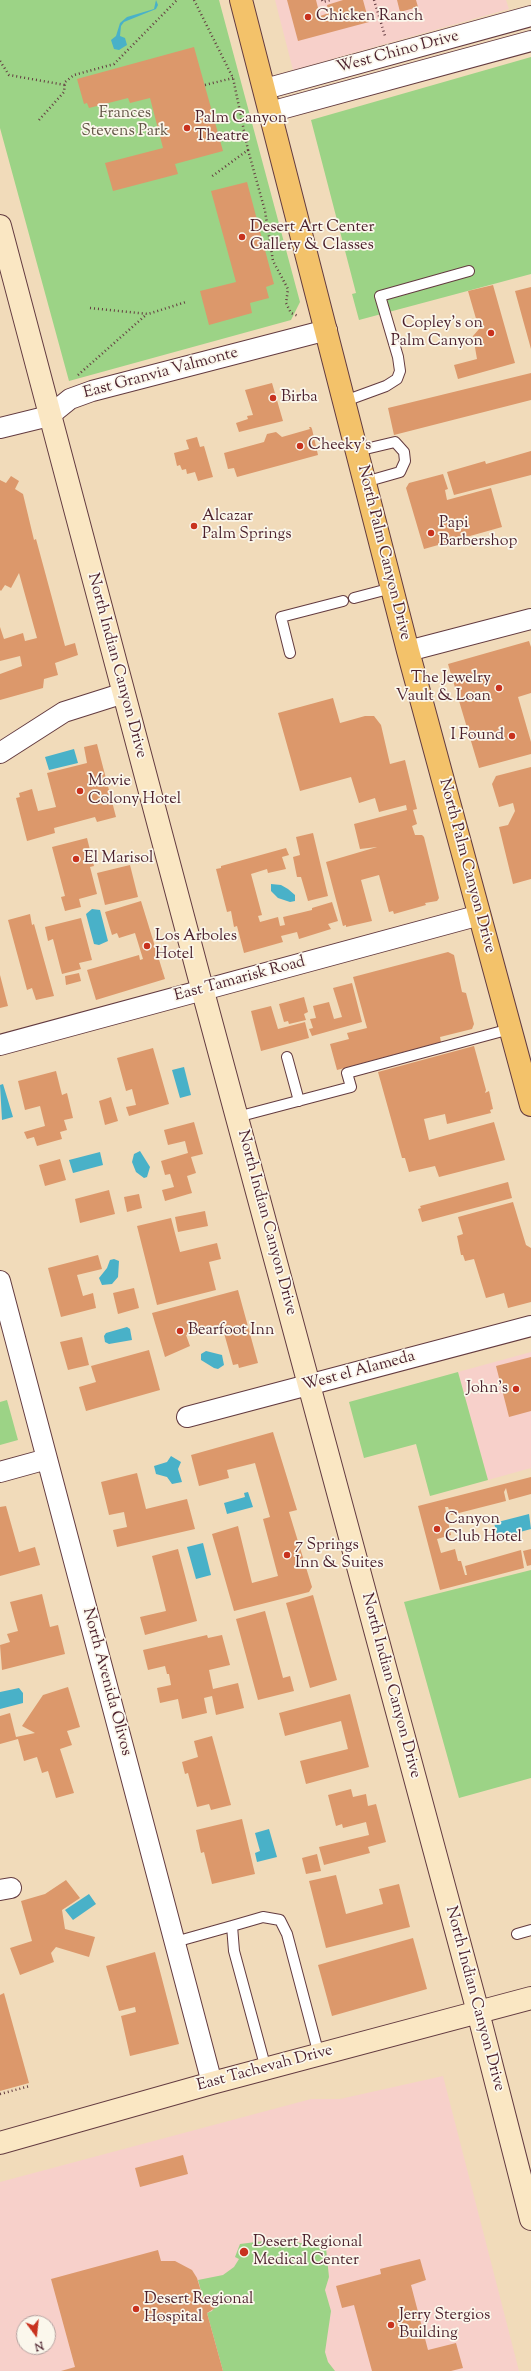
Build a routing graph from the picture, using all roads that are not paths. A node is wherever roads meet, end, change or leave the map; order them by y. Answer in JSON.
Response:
{"nodes":[{"id":1,"x":241,"y":0,"type":"edge"},
{"id":2,"x":531,"y":16,"type":"edge"},
{"id":3,"x":531,"y":41,"type":"edge"},
{"id":4,"x":265,"y":89,"type":"junction"},
{"id":5,"x":270,"y":112,"type":"junction"},
{"id":6,"x":0,"y":226,"type":"edge"},
{"id":7,"x":469,"y":271,"type":"dead end"},
{"id":8,"x":327,"y":330,"type":"junction"},
{"id":9,"x":345,"y":400,"type":"junction"},
{"id":10,"x":49,"y":416,"type":"junction"},
{"id":11,"x":0,"y":428,"type":"edge"},
{"id":12,"x":357,"y":451,"type":"junction"},
{"id":13,"x":366,"y":482,"type":"junction"},
{"id":14,"x":392,"y":588,"type":"junction"},
{"id":15,"x":354,"y":598,"type":"dead end"},
{"id":16,"x":343,"y":601,"type":"dead end"},
{"id":17,"x":531,"y":618,"type":"edge"},
{"id":18,"x":408,"y":651,"type":"junction"},
{"id":19,"x":290,"y":653,"type":"dead end"},
{"id":20,"x":124,"y":693,"type":"junction"},
{"id":21,"x":0,"y":753,"type":"edge"},
{"id":22,"x":480,"y":915,"type":"junction"},
{"id":23,"x":203,"y":990,"type":"junction"},
{"id":24,"x":510,"y":1029,"type":"junction"},
{"id":25,"x":0,"y":1046,"type":"edge"},
{"id":26,"x":287,"y":1057,"type":"dead end"},
{"id":27,"x":299,"y":1101,"type":"junction"},
{"id":28,"x":531,"y":1105,"type":"edge"},
{"id":29,"x":237,"y":1117,"type":"junction"},
{"id":30,"x":0,"y":1281,"type":"edge"},
{"id":31,"x":531,"y":1326,"type":"edge"},
{"id":32,"x":310,"y":1385,"type":"junction"},
{"id":33,"x":188,"y":1417,"type":"dead end"},
{"id":34,"x":47,"y":1459,"type":"junction"},
{"id":35,"x":0,"y":1472,"type":"edge"},
{"id":36,"x":232,"y":1926,"type":"junction"},
{"id":37,"x":531,"y":1930,"type":"edge"},
{"id":38,"x":517,"y":1934,"type":"dead end"},
{"id":39,"x":175,"y":1942,"type":"junction"},
{"id":40,"x":531,"y":1998,"type":"edge"},
{"id":41,"x":478,"y":2012,"type":"junction"},
{"id":42,"x":319,"y":2055,"type":"junction"},
{"id":43,"x":266,"y":2069,"type":"junction"},
{"id":44,"x":212,"y":2083,"type":"junction"},
{"id":45,"x":0,"y":2143,"type":"edge"},
{"id":46,"x":531,"y":2219,"type":"edge"}],
"edges":[{"from":1,"to":4,"type":"main road","name":"North Palm Canyon Drive"},
{"from":2,"to":4,"type":"street","name":"West Chino Drive"},
{"from":3,"to":5,"type":"street","name":"West Chino Drive"},
{"from":4,"to":5,"type":"main road","name":"North Palm Canyon Drive"},
{"from":5,"to":8,"type":"main road","name":"North Palm Canyon Drive"},
{"from":6,"to":10,"type":"main road","name":"North Indian Canyon Drive"},
{"from":7,"to":9,"type":"lane"},
{"from":8,"to":9,"type":"main road","name":"North Palm Canyon Drive"},
{"from":8,"to":10,"type":"street","name":"East Granvia Valmonte"},
{"from":9,"to":12,"type":"main road","name":"North Palm Canyon Drive"},
{"from":10,"to":11,"type":"street","name":"East Granvia Valmonte"},
{"from":10,"to":20,"type":"main road","name":"North Indian Canyon Drive"},
{"from":12,"to":13,"type":"main road","name":"North Palm Canyon Drive"},
{"from":12,"to":13,"type":"lane"},
{"from":13,"to":14,"type":"main road","name":"North Palm Canyon Drive"},
{"from":14,"to":15,"type":"lane"},
{"from":14,"to":18,"type":"main road","name":"North Palm Canyon Drive"},
{"from":16,"to":19,"type":"lane"},
{"from":17,"to":18,"type":"street"},
{"from":18,"to":22,"type":"main road","name":"North Palm Canyon Drive"},
{"from":20,"to":21,"type":"street"},
{"from":20,"to":23,"type":"main road","name":"North Indian Canyon Drive"},
{"from":22,"to":23,"type":"street","name":"East Tamarisk Road"},
{"from":22,"to":24,"type":"main road","name":"North Palm Canyon Drive"},
{"from":23,"to":25,"type":"street","name":"East Tamarisk Road"},
{"from":23,"to":29,"type":"main road","name":"North Indian Canyon Drive"},
{"from":24,"to":27,"type":"lane"},
{"from":24,"to":28,"type":"main road","name":"North Palm Canyon Drive"},
{"from":26,"to":27,"type":"lane"},
{"from":27,"to":29,"type":"lane"},
{"from":29,"to":32,"type":"main road","name":"North Indian Canyon Drive"},
{"from":30,"to":34,"type":"street","name":"North Avenida Olivos"},
{"from":31,"to":32,"type":"street","name":"West el Alameda"},
{"from":32,"to":33,"type":"street","name":"West el Alameda"},
{"from":32,"to":41,"type":"main road","name":"North Indian Canyon Drive"},
{"from":34,"to":35,"type":"street"},
{"from":34,"to":39,"type":"street","name":"North Avenida Olivos"},
{"from":36,"to":39,"type":"lane"},
{"from":36,"to":42,"type":"lane"},
{"from":36,"to":43,"type":"lane"},
{"from":37,"to":38,"type":"lane"},
{"from":39,"to":44,"type":"street","name":"North Avenida Olivos"},
{"from":40,"to":41,"type":"main road","name":"East Tachevah Drive"},
{"from":41,"to":42,"type":"main road","name":"East Tachevah Drive"},
{"from":41,"to":46,"type":"main road","name":"North Indian Canyon Drive"},
{"from":42,"to":43,"type":"main road","name":"East Tachevah Drive"},
{"from":43,"to":44,"type":"main road","name":"East Tachevah Drive"},
{"from":44,"to":45,"type":"main road","name":"East Tachevah Drive"}]}
